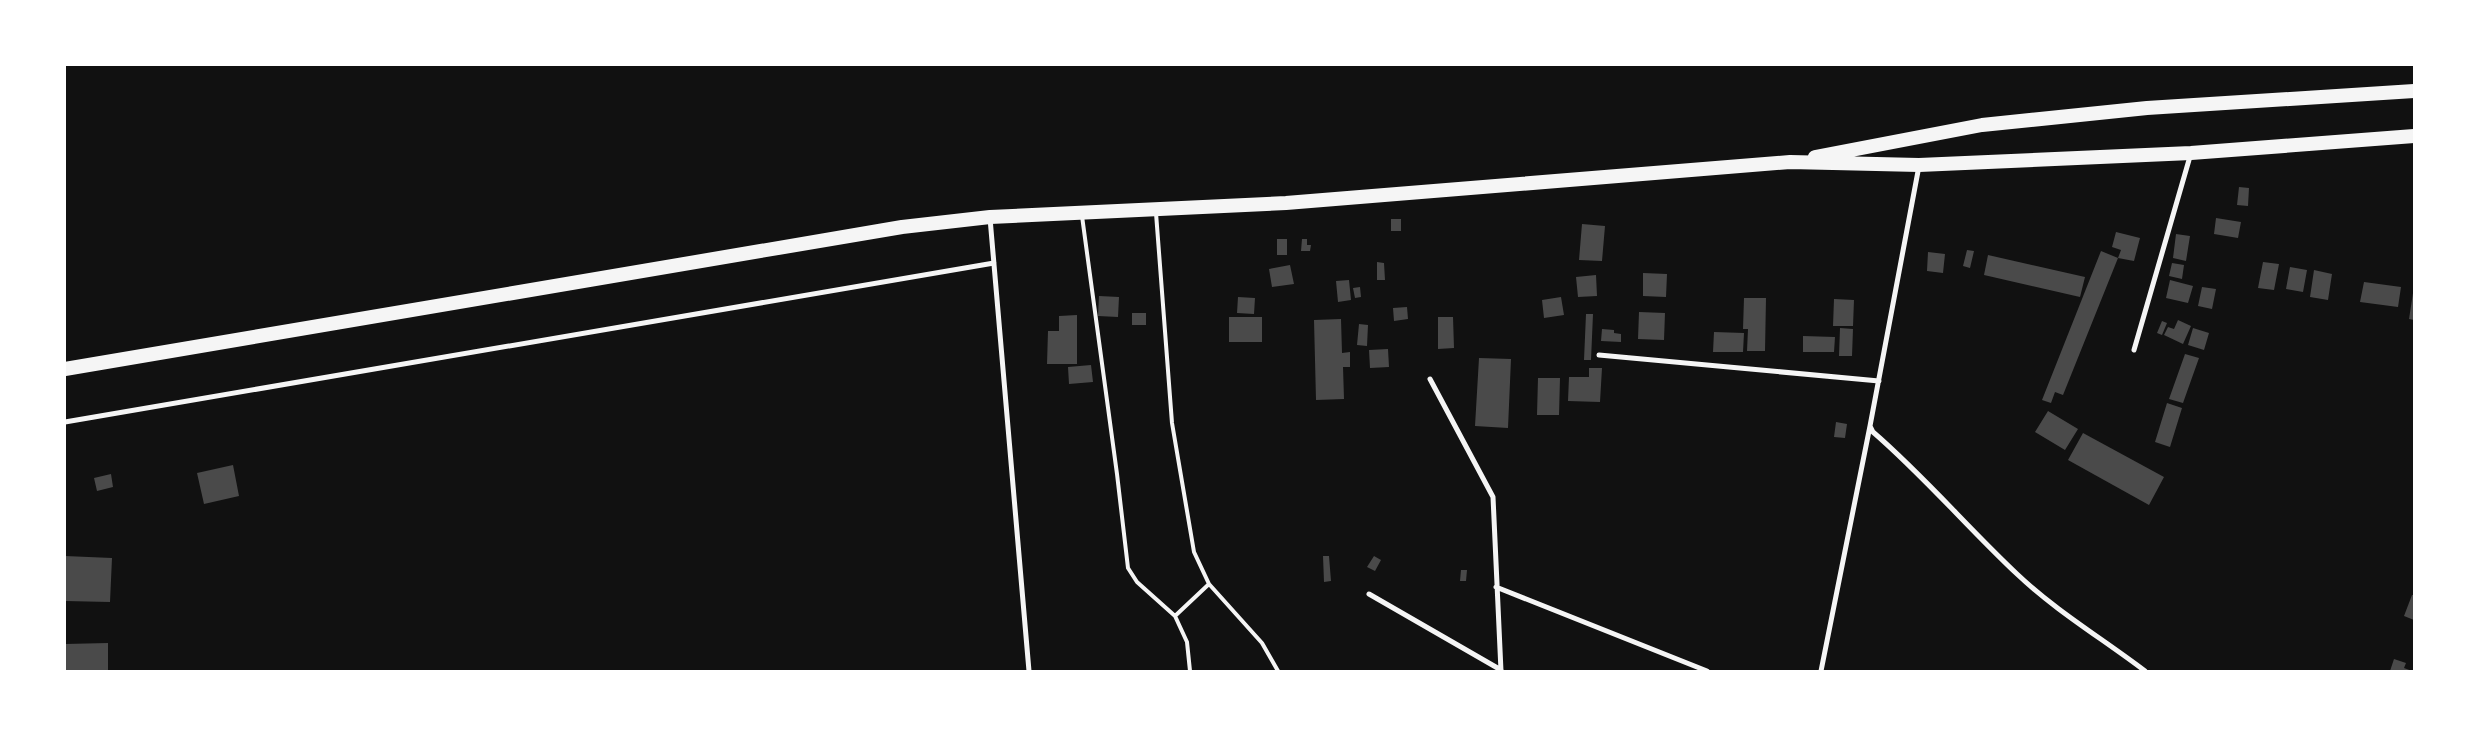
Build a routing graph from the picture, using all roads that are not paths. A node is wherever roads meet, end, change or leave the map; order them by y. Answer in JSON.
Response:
{"nodes":[{"id":1,"x":2414,"y":91,"type":"edge"},
{"id":2,"x":2414,"y":136,"type":"edge"},
{"id":3,"x":2191,"y":153,"type":"junction"},
{"id":4,"x":1790,"y":162,"type":"junction"},
{"id":5,"x":1919,"y":165,"type":"junction"},
{"id":6,"x":1156,"y":210,"type":"junction"},
{"id":7,"x":1081,"y":212,"type":"junction"},
{"id":8,"x":990,"y":217,"type":"junction"},
{"id":9,"x":994,"y":262,"type":"junction"},
{"id":10,"x":2134,"y":350,"type":"dead end"},
{"id":11,"x":1599,"y":355,"type":"dead end"},
{"id":12,"x":65,"y":369,"type":"edge"},
{"id":13,"x":1430,"y":379,"type":"dead end"},
{"id":14,"x":1879,"y":381,"type":"junction"},
{"id":15,"x":65,"y":422,"type":"edge"},
{"id":16,"x":1870,"y":426,"type":"junction"},
{"id":17,"x":1209,"y":584,"type":"junction"},
{"id":18,"x":1496,"y":587,"type":"junction"},
{"id":19,"x":1369,"y":594,"type":"dead end"},
{"id":20,"x":1175,"y":616,"type":"junction"},
{"id":21,"x":1501,"y":670,"type":"edge"},
{"id":22,"x":1029,"y":671,"type":"edge"},
{"id":23,"x":1190,"y":671,"type":"edge"},
{"id":24,"x":1278,"y":671,"type":"edge"},
{"id":25,"x":1707,"y":671,"type":"edge"},
{"id":26,"x":1821,"y":671,"type":"edge"},
{"id":27,"x":2145,"y":671,"type":"edge"}],
"edges":[{"from":1,"to":4,"type":"highway"},
{"from":2,"to":3,"type":"highway"},
{"from":3,"to":5,"type":"highway"},
{"from":3,"to":10,"type":"street"},
{"from":4,"to":5,"type":"highway"},
{"from":4,"to":6,"type":"highway"},
{"from":5,"to":14,"type":"street"},
{"from":6,"to":7,"type":"highway"},
{"from":6,"to":17,"type":"lane"},
{"from":7,"to":8,"type":"highway"},
{"from":7,"to":20,"type":"lane"},
{"from":8,"to":9,"type":"street"},
{"from":8,"to":12,"type":"highway"},
{"from":9,"to":15,"type":"street"},
{"from":9,"to":22,"type":"street"},
{"from":11,"to":14,"type":"street"},
{"from":13,"to":18,"type":"street"},
{"from":14,"to":16,"type":"street"},
{"from":16,"to":26,"type":"street"},
{"from":16,"to":27,"type":"street"},
{"from":17,"to":20,"type":"lane"},
{"from":17,"to":24,"type":"lane"},
{"from":18,"to":21,"type":"street"},
{"from":18,"to":25,"type":"street"},
{"from":19,"to":21,"type":"street"},
{"from":20,"to":23,"type":"lane"}]}
